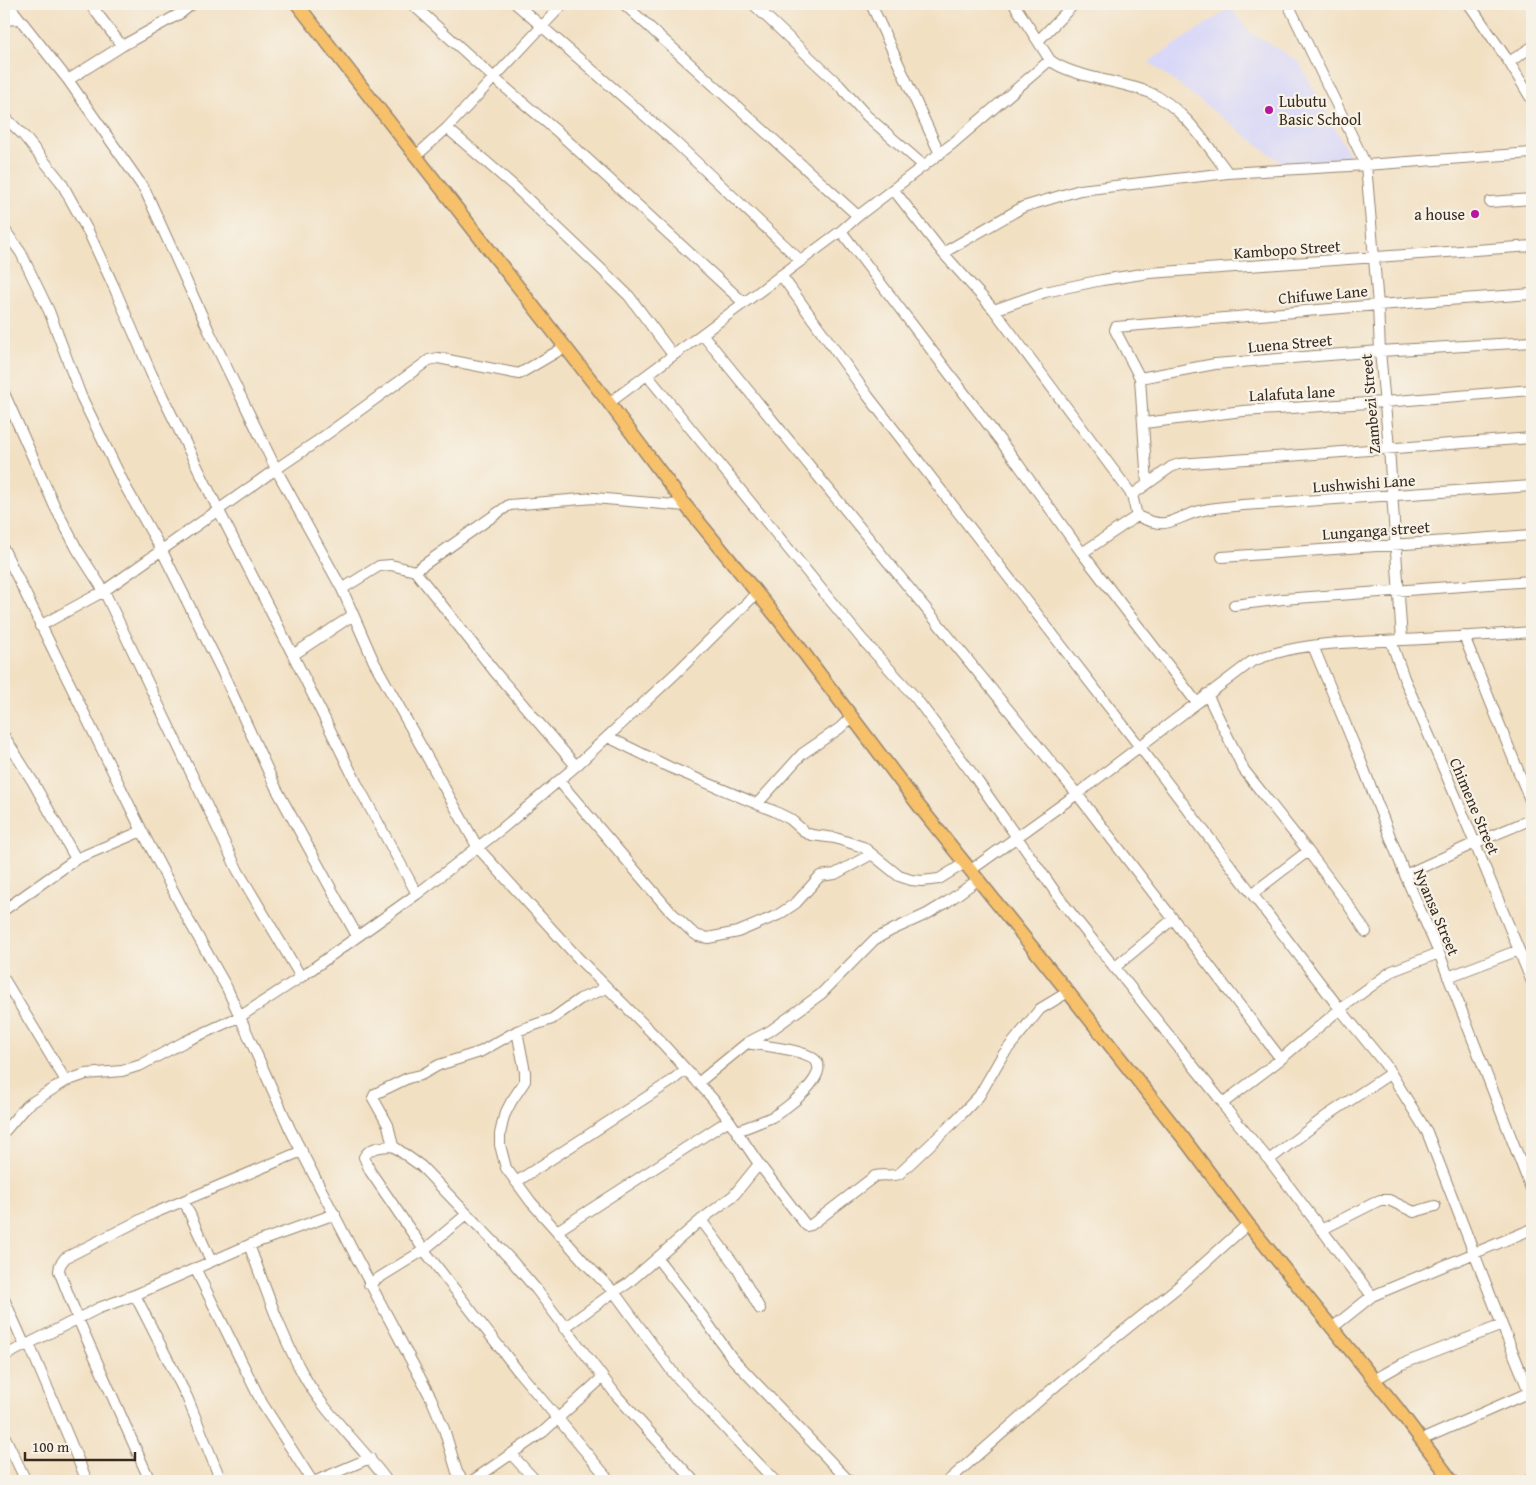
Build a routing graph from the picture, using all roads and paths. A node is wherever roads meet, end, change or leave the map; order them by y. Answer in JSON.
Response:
{"nodes":[{"id":1,"x":8,"y":4,"type":"edge"},
{"id":2,"x":90,"y":4,"type":"edge"},
{"id":3,"x":192,"y":4,"type":"edge"},
{"id":4,"x":297,"y":4,"type":"edge"},
{"id":5,"x":412,"y":4,"type":"edge"},
{"id":6,"x":516,"y":4,"type":"edge"},
{"id":7,"x":563,"y":4,"type":"edge"},
{"id":8,"x":624,"y":4,"type":"edge"},
{"id":9,"x":753,"y":4,"type":"edge"},
{"id":10,"x":871,"y":4,"type":"edge"},
{"id":11,"x":1014,"y":4,"type":"edge"},
{"id":12,"x":1074,"y":4,"type":"edge"},
{"id":13,"x":1288,"y":4,"type":"edge"},
{"id":14,"x":1469,"y":4,"type":"edge"},
{"id":15,"x":19,"y":19,"type":"junction"},
{"id":16,"x":4,"y":20,"type":"edge"},
{"id":17,"x":542,"y":27,"type":"junction"},
{"id":18,"x":1038,"y":41,"type":"junction"},
{"id":19,"x":122,"y":46,"type":"junction"},
{"id":20,"x":1532,"y":47,"type":"edge"},
{"id":21,"x":1050,"y":60,"type":"junction"},
{"id":22,"x":1509,"y":62,"type":"junction"},
{"id":23,"x":494,"y":78,"type":"junction"},
{"id":24,"x":68,"y":80,"type":"junction"},
{"id":25,"x":1532,"y":100,"type":"edge"},
{"id":26,"x":4,"y":116,"type":"edge"},
{"id":27,"x":447,"y":128,"type":"junction"},
{"id":28,"x":1532,"y":153,"type":"edge"},
{"id":29,"x":940,"y":154,"type":"junction"},
{"id":30,"x":416,"y":156,"type":"junction"},
{"id":31,"x":1366,"y":165,"type":"junction"},
{"id":32,"x":924,"y":166,"type":"junction"},
{"id":33,"x":1228,"y":174,"type":"junction"},
{"id":34,"x":893,"y":189,"type":"junction"},
{"id":35,"x":1532,"y":199,"type":"edge"},
{"id":36,"x":1490,"y":202,"type":"dead end"},
{"id":37,"x":858,"y":216,"type":"junction"},
{"id":38,"x":4,"y":229,"type":"edge"},
{"id":39,"x":842,"y":231,"type":"junction"},
{"id":40,"x":1532,"y":246,"type":"edge"},
{"id":41,"x":943,"y":253,"type":"junction"},
{"id":42,"x":1375,"y":258,"type":"junction"},
{"id":43,"x":800,"y":260,"type":"junction"},
{"id":44,"x":781,"y":275,"type":"junction"},
{"id":45,"x":1532,"y":294,"type":"edge"},
{"id":46,"x":744,"y":303,"type":"junction"},
{"id":47,"x":1378,"y":305,"type":"junction"},
{"id":48,"x":994,"y":310,"type":"junction"},
{"id":49,"x":703,"y":335,"type":"junction"},
{"id":50,"x":1532,"y":342,"type":"edge"},
{"id":51,"x":565,"y":347,"type":"junction"},
{"id":52,"x":1380,"y":351,"type":"junction"},
{"id":53,"x":673,"y":355,"type":"junction"},
{"id":54,"x":647,"y":375,"type":"junction"},
{"id":55,"x":1140,"y":378,"type":"junction"},
{"id":56,"x":1532,"y":390,"type":"edge"},
{"id":57,"x":4,"y":393,"type":"edge"},
{"id":58,"x":1384,"y":402,"type":"junction"},
{"id":59,"x":609,"y":403,"type":"junction"},
{"id":60,"x":1144,"y":422,"type":"junction"},
{"id":61,"x":1532,"y":438,"type":"edge"},
{"id":62,"x":1389,"y":449,"type":"junction"},
{"id":63,"x":276,"y":469,"type":"junction"},
{"id":64,"x":1147,"y":484,"type":"junction"},
{"id":65,"x":1532,"y":486,"type":"edge"},
{"id":66,"x":1132,"y":495,"type":"junction"},
{"id":67,"x":1392,"y":496,"type":"junction"},
{"id":68,"x":686,"y":506,"type":"junction"},
{"id":69,"x":218,"y":509,"type":"junction"},
{"id":70,"x":1136,"y":516,"type":"junction"},
{"id":71,"x":1532,"y":535,"type":"edge"},
{"id":72,"x":1395,"y":544,"type":"junction"},
{"id":73,"x":161,"y":549,"type":"junction"},
{"id":74,"x":4,"y":550,"type":"edge"},
{"id":75,"x":1082,"y":553,"type":"junction"},
{"id":76,"x":1222,"y":557,"type":"dead end"},
{"id":77,"x":415,"y":572,"type":"junction"},
{"id":78,"x":1532,"y":582,"type":"edge"},
{"id":79,"x":342,"y":589,"type":"junction"},
{"id":80,"x":104,"y":591,"type":"junction"},
{"id":81,"x":1398,"y":592,"type":"junction"},
{"id":82,"x":757,"y":593,"type":"junction"},
{"id":83,"x":1234,"y":605,"type":"dead end"},
{"id":84,"x":353,"y":615,"type":"junction"},
{"id":85,"x":40,"y":626,"type":"junction"},
{"id":86,"x":1532,"y":632,"type":"edge"},
{"id":87,"x":1464,"y":636,"type":"junction"},
{"id":88,"x":1402,"y":640,"type":"junction"},
{"id":89,"x":1391,"y":641,"type":"junction"},
{"id":90,"x":1313,"y":646,"type":"junction"},
{"id":91,"x":293,"y":655,"type":"junction"},
{"id":92,"x":1207,"y":694,"type":"junction"},
{"id":93,"x":1197,"y":703,"type":"junction"},
{"id":94,"x":851,"y":717,"type":"junction"},
{"id":95,"x":4,"y":736,"type":"edge"},
{"id":96,"x":608,"y":738,"type":"junction"},
{"id":97,"x":1140,"y":747,"type":"junction"},
{"id":98,"x":576,"y":766,"type":"junction"},
{"id":99,"x":558,"y":781,"type":"junction"},
{"id":100,"x":1077,"y":794,"type":"junction"},
{"id":101,"x":757,"y":804,"type":"junction"},
{"id":102,"x":1532,"y":805,"type":"edge"},
{"id":103,"x":1532,"y":819,"type":"edge"},
{"id":104,"x":142,"y":831,"type":"junction"},
{"id":105,"x":1017,"y":838,"type":"junction"},
{"id":106,"x":1475,"y":842,"type":"junction"},
{"id":107,"x":478,"y":848,"type":"junction"},
{"id":108,"x":1308,"y":851,"type":"junction"},
{"id":109,"x":872,"y":854,"type":"junction"},
{"id":110,"x":76,"y":859,"type":"junction"},
{"id":111,"x":971,"y":871,"type":"junction"},
{"id":112,"x":1405,"y":875,"type":"junction"},
{"id":113,"x":417,"y":894,"type":"junction"},
{"id":114,"x":1252,"y":894,"type":"junction"},
{"id":115,"x":4,"y":910,"type":"edge"},
{"id":116,"x":1174,"y":920,"type":"junction"},
{"id":117,"x":1366,"y":932,"type":"dead end"},
{"id":118,"x":357,"y":936,"type":"junction"},
{"id":119,"x":1518,"y":950,"type":"junction"},
{"id":120,"x":1439,"y":953,"type":"junction"},
{"id":121,"x":1114,"y":968,"type":"junction"},
{"id":122,"x":301,"y":977,"type":"junction"},
{"id":123,"x":1448,"y":977,"type":"junction"},
{"id":124,"x":4,"y":979,"type":"edge"},
{"id":125,"x":1532,"y":982,"type":"edge"},
{"id":126,"x":607,"y":988,"type":"junction"},
{"id":127,"x":1068,"y":992,"type":"junction"},
{"id":128,"x":1340,"y":1009,"type":"junction"},
{"id":129,"x":241,"y":1016,"type":"junction"},
{"id":130,"x":517,"y":1032,"type":"junction"},
{"id":131,"x":747,"y":1043,"type":"junction"},
{"id":132,"x":1281,"y":1059,"type":"junction"},
{"id":133,"x":685,"y":1070,"type":"junction"},
{"id":134,"x":1391,"y":1073,"type":"junction"},
{"id":135,"x":66,"y":1081,"type":"junction"},
{"id":136,"x":698,"y":1083,"type":"junction"},
{"id":137,"x":1222,"y":1103,"type":"junction"},
{"id":138,"x":729,"y":1120,"type":"junction"},
{"id":139,"x":4,"y":1132,"type":"edge"},
{"id":140,"x":737,"y":1132,"type":"junction"},
{"id":141,"x":393,"y":1146,"type":"junction"},
{"id":142,"x":302,"y":1151,"type":"junction"},
{"id":143,"x":1269,"y":1160,"type":"junction"},
{"id":144,"x":759,"y":1164,"type":"junction"},
{"id":145,"x":516,"y":1182,"type":"junction"},
{"id":146,"x":1532,"y":1191,"type":"edge"},
{"id":147,"x":184,"y":1201,"type":"junction"},
{"id":148,"x":1435,"y":1206,"type":"dead end"},
{"id":149,"x":335,"y":1214,"type":"junction"},
{"id":150,"x":467,"y":1214,"type":"junction"},
{"id":151,"x":701,"y":1220,"type":"junction"},
{"id":152,"x":1248,"y":1224,"type":"junction"},
{"id":153,"x":1532,"y":1229,"type":"edge"},
{"id":154,"x":1321,"y":1230,"type":"junction"},
{"id":155,"x":557,"y":1231,"type":"junction"},
{"id":156,"x":249,"y":1245,"type":"junction"},
{"id":157,"x":424,"y":1250,"type":"junction"},
{"id":158,"x":1475,"y":1253,"type":"junction"},
{"id":159,"x":657,"y":1258,"type":"junction"},
{"id":160,"x":211,"y":1261,"type":"junction"},
{"id":161,"x":195,"y":1268,"type":"junction"},
{"id":162,"x":369,"y":1284,"type":"junction"},
{"id":163,"x":614,"y":1292,"type":"junction"},
{"id":164,"x":135,"y":1295,"type":"junction"},
{"id":165,"x":1372,"y":1296,"type":"junction"},
{"id":166,"x":4,"y":1299,"type":"edge"},
{"id":167,"x":760,"y":1308,"type":"dead end"},
{"id":168,"x":78,"y":1319,"type":"junction"},
{"id":169,"x":1502,"y":1325,"type":"junction"},
{"id":170,"x":564,"y":1328,"type":"junction"},
{"id":171,"x":1332,"y":1328,"type":"junction"},
{"id":172,"x":27,"y":1345,"type":"junction"},
{"id":173,"x":4,"y":1356,"type":"edge"},
{"id":174,"x":602,"y":1378,"type":"junction"},
{"id":175,"x":1374,"y":1380,"type":"junction"},
{"id":176,"x":1531,"y":1395,"type":"edge"},
{"id":177,"x":558,"y":1419,"type":"junction"},
{"id":178,"x":4,"y":1435,"type":"edge"},
{"id":179,"x":1421,"y":1440,"type":"junction"},
{"id":180,"x":512,"y":1455,"type":"junction"},
{"id":181,"x":370,"y":1458,"type":"junction"},
{"id":182,"x":769,"y":1479,"type":"edge"},
{"id":183,"x":1532,"y":1479,"type":"edge"},
{"id":184,"x":460,"y":1480,"type":"edge"},
{"id":185,"x":26,"y":1481,"type":"edge"},
{"id":186,"x":87,"y":1481,"type":"edge"},
{"id":187,"x":150,"y":1481,"type":"edge"},
{"id":188,"x":221,"y":1481,"type":"edge"},
{"id":189,"x":312,"y":1481,"type":"edge"},
{"id":190,"x":316,"y":1481,"type":"edge"},
{"id":191,"x":386,"y":1481,"type":"edge"},
{"id":192,"x":472,"y":1481,"type":"edge"},
{"id":193,"x":536,"y":1481,"type":"edge"},
{"id":194,"x":610,"y":1481,"type":"edge"},
{"id":195,"x":694,"y":1481,"type":"edge"},
{"id":196,"x":849,"y":1481,"type":"edge"},
{"id":197,"x":948,"y":1481,"type":"edge"},
{"id":198,"x":1452,"y":1481,"type":"edge"},
{"id":199,"x":1527,"y":1481,"type":"edge"}],
"edges":[{"from":1,"to":15,"type":"street"},
{"from":2,"to":19,"type":"street"},
{"from":3,"to":19,"type":"street"},
{"from":4,"to":30,"type":"main road"},
{"from":5,"to":23,"type":"street"},
{"from":6,"to":17,"type":"street"},
{"from":7,"to":17,"type":"street"},
{"from":8,"to":37,"type":"street"},
{"from":9,"to":32,"type":"street"},
{"from":10,"to":29,"type":"street"},
{"from":11,"to":18,"type":"street"},
{"from":12,"to":18,"type":"street"},
{"from":13,"to":31,"type":"street"},
{"from":14,"to":22,"type":"street"},
{"from":15,"to":16,"type":"street"},
{"from":15,"to":24,"type":"street"},
{"from":17,"to":23,"type":"street"},
{"from":17,"to":43,"type":"street"},
{"from":18,"to":21,"type":"street"},
{"from":19,"to":24,"type":"street"},
{"from":20,"to":22,"type":"street"},
{"from":21,"to":29,"type":"street"},
{"from":21,"to":33,"type":"street"},
{"from":22,"to":25,"type":"street"},
{"from":23,"to":27,"type":"street"},
{"from":23,"to":46,"type":"street"},
{"from":24,"to":63,"type":"street"},
{"from":26,"to":69,"type":"street"},
{"from":27,"to":30,"type":"street"},
{"from":27,"to":53,"type":"street"},
{"from":28,"to":31,"type":"street"},
{"from":29,"to":32,"type":"street"},
{"from":30,"to":51,"type":"main road"},
{"from":31,"to":33,"type":"street"},
{"from":31,"to":42,"type":"street","name":"Zambezi Street"},
{"from":32,"to":34,"type":"street"},
{"from":33,"to":41,"type":"street"},
{"from":34,"to":37,"type":"street"},
{"from":34,"to":41,"type":"street"},
{"from":35,"to":36,"type":"street"},
{"from":37,"to":39,"type":"street"},
{"from":38,"to":73,"type":"street"},
{"from":39,"to":43,"type":"street"},
{"from":39,"to":75,"type":"street"},
{"from":40,"to":42,"type":"street","name":"Kambopo Street"},
{"from":41,"to":48,"type":"street"},
{"from":42,"to":47,"type":"street","name":"Zambezi Street"},
{"from":42,"to":48,"type":"street","name":"Kambopo Street"},
{"from":43,"to":44,"type":"street"},
{"from":44,"to":46,"type":"street"},
{"from":44,"to":97,"type":"street"},
{"from":45,"to":47,"type":"street","name":"Chifuwe Lane"},
{"from":46,"to":49,"type":"street"},
{"from":47,"to":52,"type":"street","name":"Zambezi Street"},
{"from":47,"to":55,"type":"street","name":"Chifuwe Lane"},
{"from":48,"to":66,"type":"street"},
{"from":49,"to":53,"type":"street"},
{"from":49,"to":100,"type":"street"},
{"from":50,"to":52,"type":"street","name":"Luena Street"},
{"from":51,"to":59,"type":"main road"},
{"from":51,"to":63,"type":"street"},
{"from":52,"to":55,"type":"street","name":"Luena Street"},
{"from":52,"to":58,"type":"street","name":"Zambezi Street"},
{"from":53,"to":54,"type":"street"},
{"from":54,"to":59,"type":"street"},
{"from":54,"to":105,"type":"street"},
{"from":55,"to":60,"type":"street"},
{"from":56,"to":58,"type":"street","name":"Lalafuta lane"},
{"from":57,"to":80,"type":"street"},
{"from":58,"to":60,"type":"street","name":"Lalafuta lane"},
{"from":58,"to":62,"type":"street","name":"Zambezi Street"},
{"from":59,"to":68,"type":"main road"},
{"from":60,"to":64,"type":"street"},
{"from":61,"to":62,"type":"street"},
{"from":62,"to":64,"type":"street"},
{"from":62,"to":67,"type":"street","name":"Zambezi Street"},
{"from":63,"to":69,"type":"street"},
{"from":63,"to":79,"type":"street"},
{"from":64,"to":66,"type":"street"},
{"from":65,"to":67,"type":"street","name":"Lushwishi Lane"},
{"from":66,"to":70,"type":"street"},
{"from":67,"to":70,"type":"street","name":"Lushwishi Lane"},
{"from":67,"to":72,"type":"street","name":"Zambezi Street"},
{"from":68,"to":77,"type":"street"},
{"from":68,"to":82,"type":"main road"},
{"from":69,"to":73,"type":"street"},
{"from":69,"to":91,"type":"street"},
{"from":70,"to":75,"type":"street"},
{"from":71,"to":72,"type":"street","name":"Lunganga street"},
{"from":72,"to":76,"type":"street","name":"Lunganga street"},
{"from":72,"to":81,"type":"street","name":"Zambezi Street"},
{"from":73,"to":80,"type":"street"},
{"from":73,"to":118,"type":"street"},
{"from":74,"to":85,"type":"street"},
{"from":75,"to":93,"type":"street"},
{"from":77,"to":79,"type":"street"},
{"from":77,"to":98,"type":"street"},
{"from":78,"to":81,"type":"street"},
{"from":79,"to":84,"type":"street"},
{"from":80,"to":85,"type":"street"},
{"from":80,"to":122,"type":"street"},
{"from":81,"to":83,"type":"street"},
{"from":81,"to":88,"type":"street","name":"Zambezi Street"},
{"from":82,"to":94,"type":"main road"},
{"from":82,"to":96,"type":"street"},
{"from":84,"to":91,"type":"street"},
{"from":84,"to":107,"type":"street"},
{"from":85,"to":104,"type":"street"},
{"from":86,"to":87,"type":"street"},
{"from":87,"to":88,"type":"street"},
{"from":87,"to":102,"type":"street"},
{"from":88,"to":89,"type":"street"},
{"from":89,"to":90,"type":"street"},
{"from":89,"to":106,"type":"street","name":"Chimene Street"},
{"from":90,"to":92,"type":"street"},
{"from":90,"to":112,"type":"street","name":"Nyansa Street"},
{"from":91,"to":113,"type":"street"},
{"from":92,"to":93,"type":"street"},
{"from":92,"to":108,"type":"street"},
{"from":93,"to":97,"type":"street"},
{"from":94,"to":101,"type":"street"},
{"from":94,"to":111,"type":"main road"},
{"from":95,"to":110,"type":"street"},
{"from":96,"to":98,"type":"street"},
{"from":96,"to":101,"type":"street"},
{"from":97,"to":100,"type":"street"},
{"from":97,"to":114,"type":"street"},
{"from":98,"to":99,"type":"street"},
{"from":99,"to":107,"type":"street"},
{"from":99,"to":109,"type":"street"},
{"from":100,"to":105,"type":"street"},
{"from":100,"to":116,"type":"street"},
{"from":101,"to":109,"type":"street"},
{"from":103,"to":106,"type":"street"},
{"from":104,"to":110,"type":"street"},
{"from":104,"to":129,"type":"street"},
{"from":105,"to":111,"type":"street"},
{"from":105,"to":121,"type":"street"},
{"from":106,"to":112,"type":"street"},
{"from":106,"to":119,"type":"street","name":"Chimene Street"},
{"from":107,"to":113,"type":"street"},
{"from":107,"to":126,"type":"street"},
{"from":108,"to":114,"type":"street"},
{"from":108,"to":117,"type":"street"},
{"from":109,"to":111,"type":"street"},
{"from":110,"to":115,"type":"street"},
{"from":111,"to":127,"type":"main road"},
{"from":111,"to":131,"type":"street"},
{"from":112,"to":120,"type":"street","name":"Nyansa Street"},
{"from":113,"to":118,"type":"street"},
{"from":114,"to":128,"type":"street"},
{"from":116,"to":121,"type":"street"},
{"from":116,"to":132,"type":"street"},
{"from":118,"to":122,"type":"street"},
{"from":119,"to":123,"type":"street"},
{"from":119,"to":125,"type":"street","name":"Chimene Street"},
{"from":120,"to":123,"type":"street","name":"Nyansa Street"},
{"from":120,"to":128,"type":"street"},
{"from":121,"to":137,"type":"street"},
{"from":122,"to":129,"type":"street"},
{"from":123,"to":146,"type":"street","name":"Nyansa Street"},
{"from":124,"to":135,"type":"street"},
{"from":126,"to":130,"type":"street"},
{"from":126,"to":133,"type":"street"},
{"from":127,"to":144,"type":"street"},
{"from":127,"to":152,"type":"main road"},
{"from":128,"to":132,"type":"street"},
{"from":128,"to":134,"type":"street"},
{"from":129,"to":135,"type":"street"},
{"from":129,"to":142,"type":"street"},
{"from":130,"to":141,"type":"street"},
{"from":130,"to":145,"type":"street"},
{"from":131,"to":136,"type":"street"},
{"from":131,"to":140,"type":"street"},
{"from":132,"to":137,"type":"street"},
{"from":133,"to":136,"type":"street"},
{"from":133,"to":145,"type":"street"},
{"from":134,"to":143,"type":"street"},
{"from":134,"to":158,"type":"street"},
{"from":135,"to":139,"type":"street"},
{"from":136,"to":138,"type":"street"},
{"from":137,"to":143,"type":"street"},
{"from":138,"to":140,"type":"street"},
{"from":138,"to":155,"type":"street"},
{"from":140,"to":144,"type":"street"},
{"from":141,"to":150,"type":"street"},
{"from":141,"to":157,"type":"street"},
{"from":142,"to":147,"type":"street"},
{"from":142,"to":149,"type":"street"},
{"from":143,"to":154,"type":"street"},
{"from":144,"to":151,"type":"street"},
{"from":145,"to":155,"type":"street"},
{"from":147,"to":160,"type":"street"},
{"from":147,"to":168,"type":"street"},
{"from":148,"to":154,"type":"street"},
{"from":149,"to":156,"type":"street"},
{"from":149,"to":162,"type":"street"},
{"from":150,"to":157,"type":"street"},
{"from":150,"to":170,"type":"street"},
{"from":151,"to":159,"type":"street"},
{"from":151,"to":167,"type":"street"},
{"from":152,"to":171,"type":"main road"},
{"from":152,"to":197,"type":"street"},
{"from":153,"to":158,"type":"street"},
{"from":154,"to":165,"type":"street"},
{"from":155,"to":163,"type":"street"},
{"from":156,"to":160,"type":"street"},
{"from":156,"to":181,"type":"street"},
{"from":157,"to":162,"type":"street"},
{"from":157,"to":177,"type":"street"},
{"from":158,"to":165,"type":"street"},
{"from":158,"to":169,"type":"street"},
{"from":159,"to":163,"type":"street"},
{"from":159,"to":196,"type":"street"},
{"from":160,"to":161,"type":"street"},
{"from":161,"to":164,"type":"street"},
{"from":161,"to":189,"type":"street"},
{"from":162,"to":184,"type":"street"},
{"from":163,"to":170,"type":"street"},
{"from":163,"to":182,"type":"street"},
{"from":164,"to":168,"type":"street"},
{"from":164,"to":188,"type":"street"},
{"from":165,"to":171,"type":"street"},
{"from":166,"to":172,"type":"street"},
{"from":168,"to":172,"type":"street"},
{"from":168,"to":187,"type":"street"},
{"from":169,"to":175,"type":"street"},
{"from":169,"to":176,"type":"street"},
{"from":170,"to":174,"type":"street"},
{"from":171,"to":175,"type":"main road"},
{"from":172,"to":173,"type":"street"},
{"from":172,"to":186,"type":"street"},
{"from":174,"to":177,"type":"street"},
{"from":174,"to":195,"type":"street"},
{"from":175,"to":179,"type":"main road"},
{"from":176,"to":179,"type":"street"},
{"from":177,"to":180,"type":"street"},
{"from":177,"to":194,"type":"street"},
{"from":178,"to":185,"type":"street"},
{"from":179,"to":198,"type":"main road"},
{"from":180,"to":192,"type":"street"},
{"from":180,"to":193,"type":"street"},
{"from":181,"to":190,"type":"street"},
{"from":181,"to":191,"type":"street"},
{"from":183,"to":199,"type":"street"}]}
